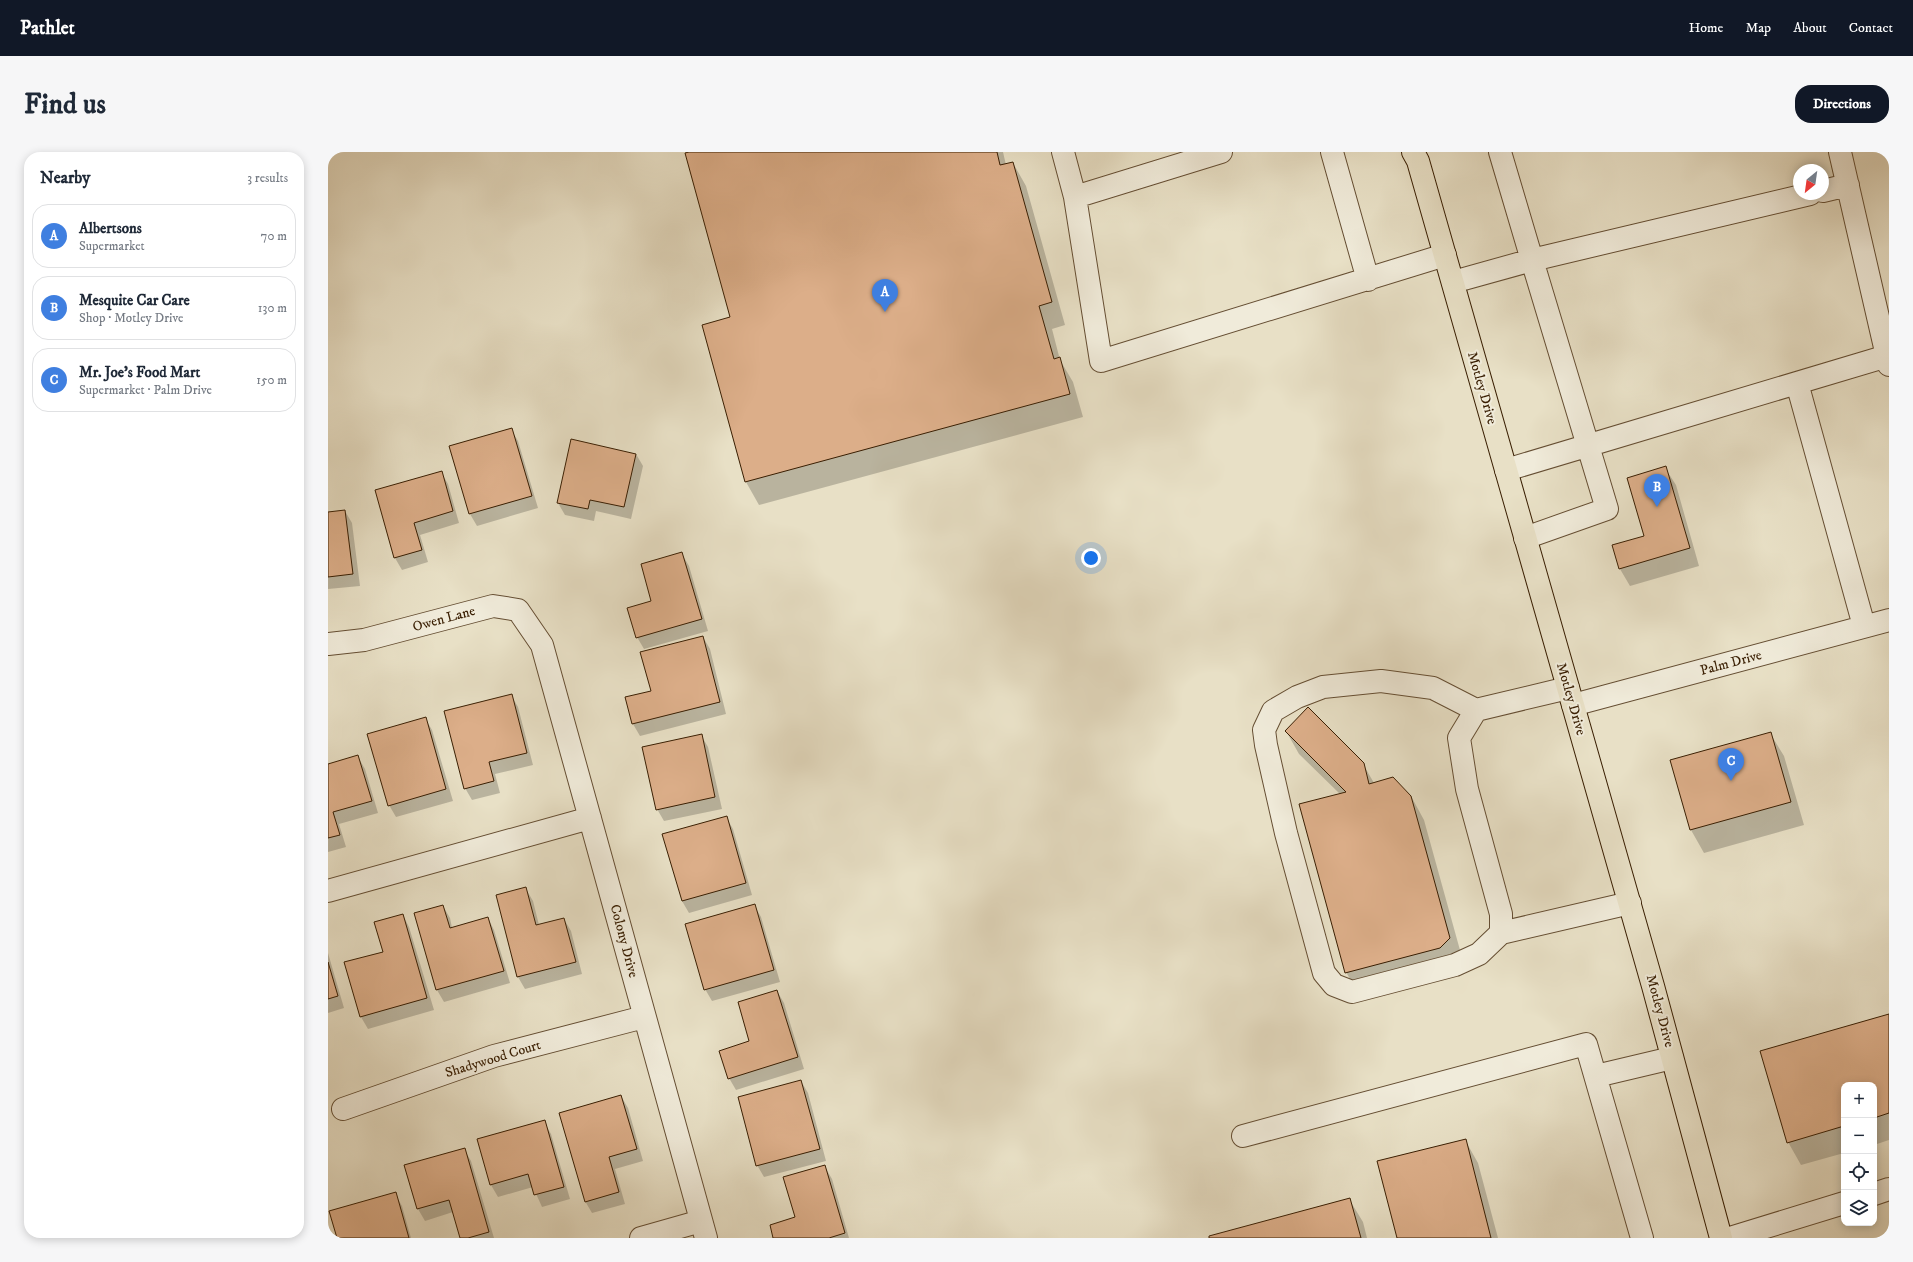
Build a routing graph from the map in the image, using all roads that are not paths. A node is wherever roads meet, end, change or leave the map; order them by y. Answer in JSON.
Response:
{"nodes":[{"id":1,"x":1063,"y":152,"type":"edge"},
{"id":2,"x":1221,"y":152,"type":"edge"},
{"id":3,"x":1332,"y":152,"type":"edge"},
{"id":4,"x":1500,"y":152,"type":"edge"},
{"id":5,"x":1840,"y":152,"type":"edge"},
{"id":6,"x":1416,"y":155,"type":"edge"},
{"id":7,"x":1848,"y":185,"type":"junction"},
{"id":8,"x":1829,"y":190,"type":"edge"},
{"id":9,"x":1075,"y":197,"type":"junction"},
{"id":10,"x":1793,"y":198,"type":"edge"},
{"id":11,"x":1445,"y":255,"type":"junction"},
{"id":12,"x":1532,"y":260,"type":"junction"},
{"id":13,"x":1368,"y":280,"type":"junction"},
{"id":14,"x":1453,"y":282,"type":"junction"},
{"id":15,"x":1888,"y":361,"type":"edge"},
{"id":16,"x":1797,"y":383,"type":"junction"},
{"id":17,"x":1587,"y":445,"type":"junction"},
{"id":18,"x":1506,"y":470,"type":"junction"},
{"id":19,"x":1525,"y":538,"type":"junction"},
{"id":20,"x":1889,"y":620,"type":"edge"},
{"id":21,"x":1864,"y":626,"type":"junction"},
{"id":22,"x":328,"y":644,"type":"edge"},
{"id":23,"x":542,"y":645,"type":"joint"},
{"id":24,"x":1570,"y":697,"type":"junction"},
{"id":25,"x":1476,"y":710,"type":"junction"},
{"id":26,"x":590,"y":818,"type":"junction"},
{"id":27,"x":328,"y":891,"type":"edge"},
{"id":28,"x":1630,"y":903,"type":"junction"},
{"id":29,"x":1501,"y":933,"type":"junction"},
{"id":30,"x":644,"y":1016,"type":"junction"},
{"id":31,"x":1672,"y":1058,"type":"junction"},
{"id":32,"x":1596,"y":1076,"type":"junction"},
{"id":33,"x":343,"y":1109,"type":"dead end"},
{"id":34,"x":1243,"y":1136,"type":"dead end"},
{"id":35,"x":1889,"y":1189,"type":"edge"},
{"id":36,"x":1877,"y":1193,"type":"edge"},
{"id":37,"x":1841,"y":1204,"type":"edge"},
{"id":38,"x":704,"y":1229,"type":"edge"},
{"id":39,"x":640,"y":1238,"type":"edge"},
{"id":40,"x":1642,"y":1238,"type":"edge"},
{"id":41,"x":1721,"y":1238,"type":"edge"},
{"id":42,"x":1730,"y":1238,"type":"edge"}],
"edges":[{"from":1,"to":9,"type":"street"},
{"from":2,"to":9,"type":"street"},
{"from":3,"to":13,"type":"street"},
{"from":4,"to":12,"type":"street"},
{"from":5,"to":7,"type":"street"},
{"from":6,"to":11,"type":"main road","name":"Motley Drive"},
{"from":7,"to":8,"type":"street"},
{"from":7,"to":15,"type":"street"},
{"from":9,"to":13,"type":"street"},
{"from":10,"to":12,"type":"street"},
{"from":11,"to":13,"type":"street"},
{"from":11,"to":14,"type":"main road","name":"Motley Drive"},
{"from":12,"to":14,"type":"street"},
{"from":12,"to":17,"type":"street"},
{"from":14,"to":18,"type":"main road","name":"Motley Drive"},
{"from":15,"to":16,"type":"street"},
{"from":16,"to":17,"type":"street"},
{"from":16,"to":21,"type":"street"},
{"from":17,"to":18,"type":"street"},
{"from":17,"to":19,"type":"street"},
{"from":18,"to":19,"type":"main road","name":"Motley Drive"},
{"from":19,"to":24,"type":"main road","name":"Motley Drive"},
{"from":20,"to":21,"type":"street","name":"Palm Drive"},
{"from":21,"to":24,"type":"street","name":"Palm Drive"},
{"from":22,"to":23,"type":"street","name":"Owen Lane"},
{"from":23,"to":26,"type":"street","name":"Colony Drive"},
{"from":24,"to":25,"type":"street","name":"Palm Drive"},
{"from":24,"to":28,"type":"main road","name":"Motley Drive"},
{"from":25,"to":29,"type":"street"},
{"from":25,"to":29,"type":"street"},
{"from":26,"to":27,"type":"street"},
{"from":26,"to":30,"type":"street","name":"Colony Drive"},
{"from":28,"to":29,"type":"street"},
{"from":28,"to":31,"type":"main road","name":"Motley Drive"},
{"from":30,"to":33,"type":"street","name":"Shadywood Court"},
{"from":30,"to":38,"type":"street","name":"Colony Drive"},
{"from":31,"to":32,"type":"street"},
{"from":31,"to":41,"type":"main road","name":"Motley Drive"},
{"from":32,"to":34,"type":"street"},
{"from":32,"to":40,"type":"street"},
{"from":35,"to":36,"type":"street"},
{"from":37,"to":42,"type":"street"},
{"from":38,"to":39,"type":"street"}]}
